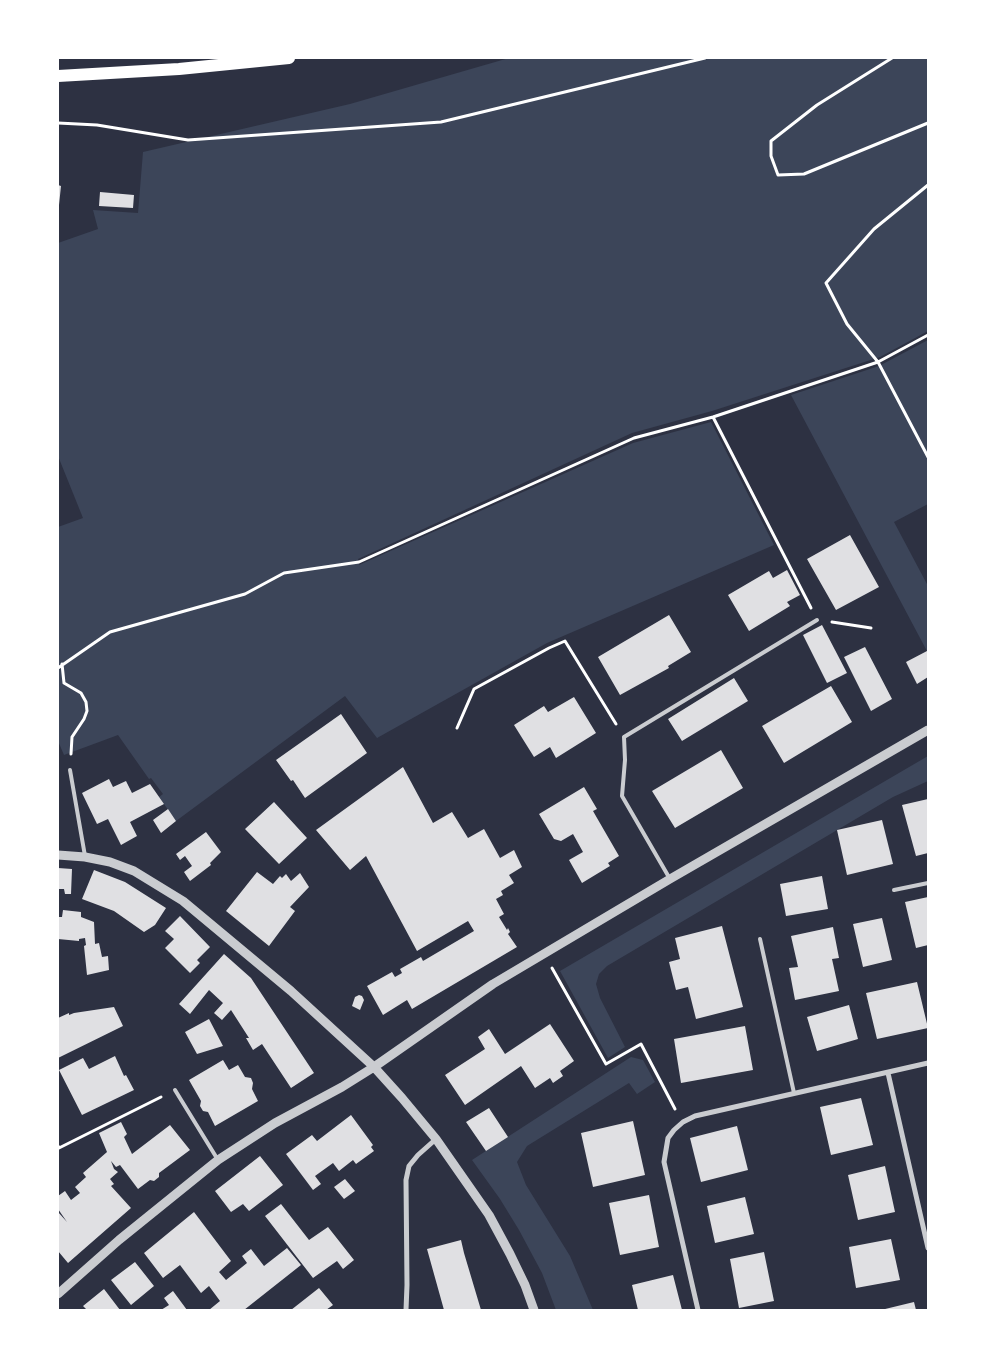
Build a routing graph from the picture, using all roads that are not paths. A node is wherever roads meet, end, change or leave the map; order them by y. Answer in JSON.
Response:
{"nodes":[{"id":1,"x":289,"y":58,"type":"edge"},
{"id":2,"x":58,"y":76,"type":"edge"},
{"id":3,"x":817,"y":620,"type":"road end"},
{"id":4,"x":928,"y":730,"type":"edge"},
{"id":5,"x":70,"y":770,"type":"road end"},
{"id":6,"x":58,"y":855,"type":"edge"},
{"id":7,"x":85,"y":857,"type":"junction"},
{"id":8,"x":670,"y":879,"type":"junction"},
{"id":9,"x":928,"y":883,"type":"edge"},
{"id":10,"x":894,"y":890,"type":"dead end"},
{"id":11,"x":760,"y":939,"type":"dead end"},
{"id":12,"x":928,"y":1064,"type":"edge"},
{"id":13,"x":374,"y":1067,"type":"junction"},
{"id":14,"x":888,"y":1072,"type":"junction"},
{"id":15,"x":175,"y":1090,"type":"road end"},
{"id":16,"x":794,"y":1093,"type":"junction"},
{"id":17,"x":436,"y":1139,"type":"junction"},
{"id":18,"x":218,"y":1160,"type":"junction"},
{"id":19,"x":928,"y":1248,"type":"edge"},
{"id":20,"x":58,"y":1294,"type":"edge"},
{"id":21,"x":406,"y":1310,"type":"edge"},
{"id":22,"x":534,"y":1310,"type":"edge"},
{"id":23,"x":698,"y":1310,"type":"edge"}],
"edges":[{"from":1,"to":2,"type":"main road"},
{"from":3,"to":8,"type":"lane"},
{"from":4,"to":8,"type":"street"},
{"from":5,"to":7,"type":"lane"},
{"from":6,"to":7,"type":"street"},
{"from":7,"to":13,"type":"street"},
{"from":8,"to":13,"type":"street"},
{"from":9,"to":10,"type":"lane"},
{"from":11,"to":16,"type":"lane"},
{"from":12,"to":14,"type":"street"},
{"from":13,"to":17,"type":"street"},
{"from":13,"to":18,"type":"street"},
{"from":14,"to":16,"type":"street"},
{"from":14,"to":19,"type":"street"},
{"from":15,"to":18,"type":"lane"},
{"from":16,"to":23,"type":"street"},
{"from":17,"to":21,"type":"street"},
{"from":17,"to":22,"type":"street"},
{"from":18,"to":20,"type":"street"}]}
